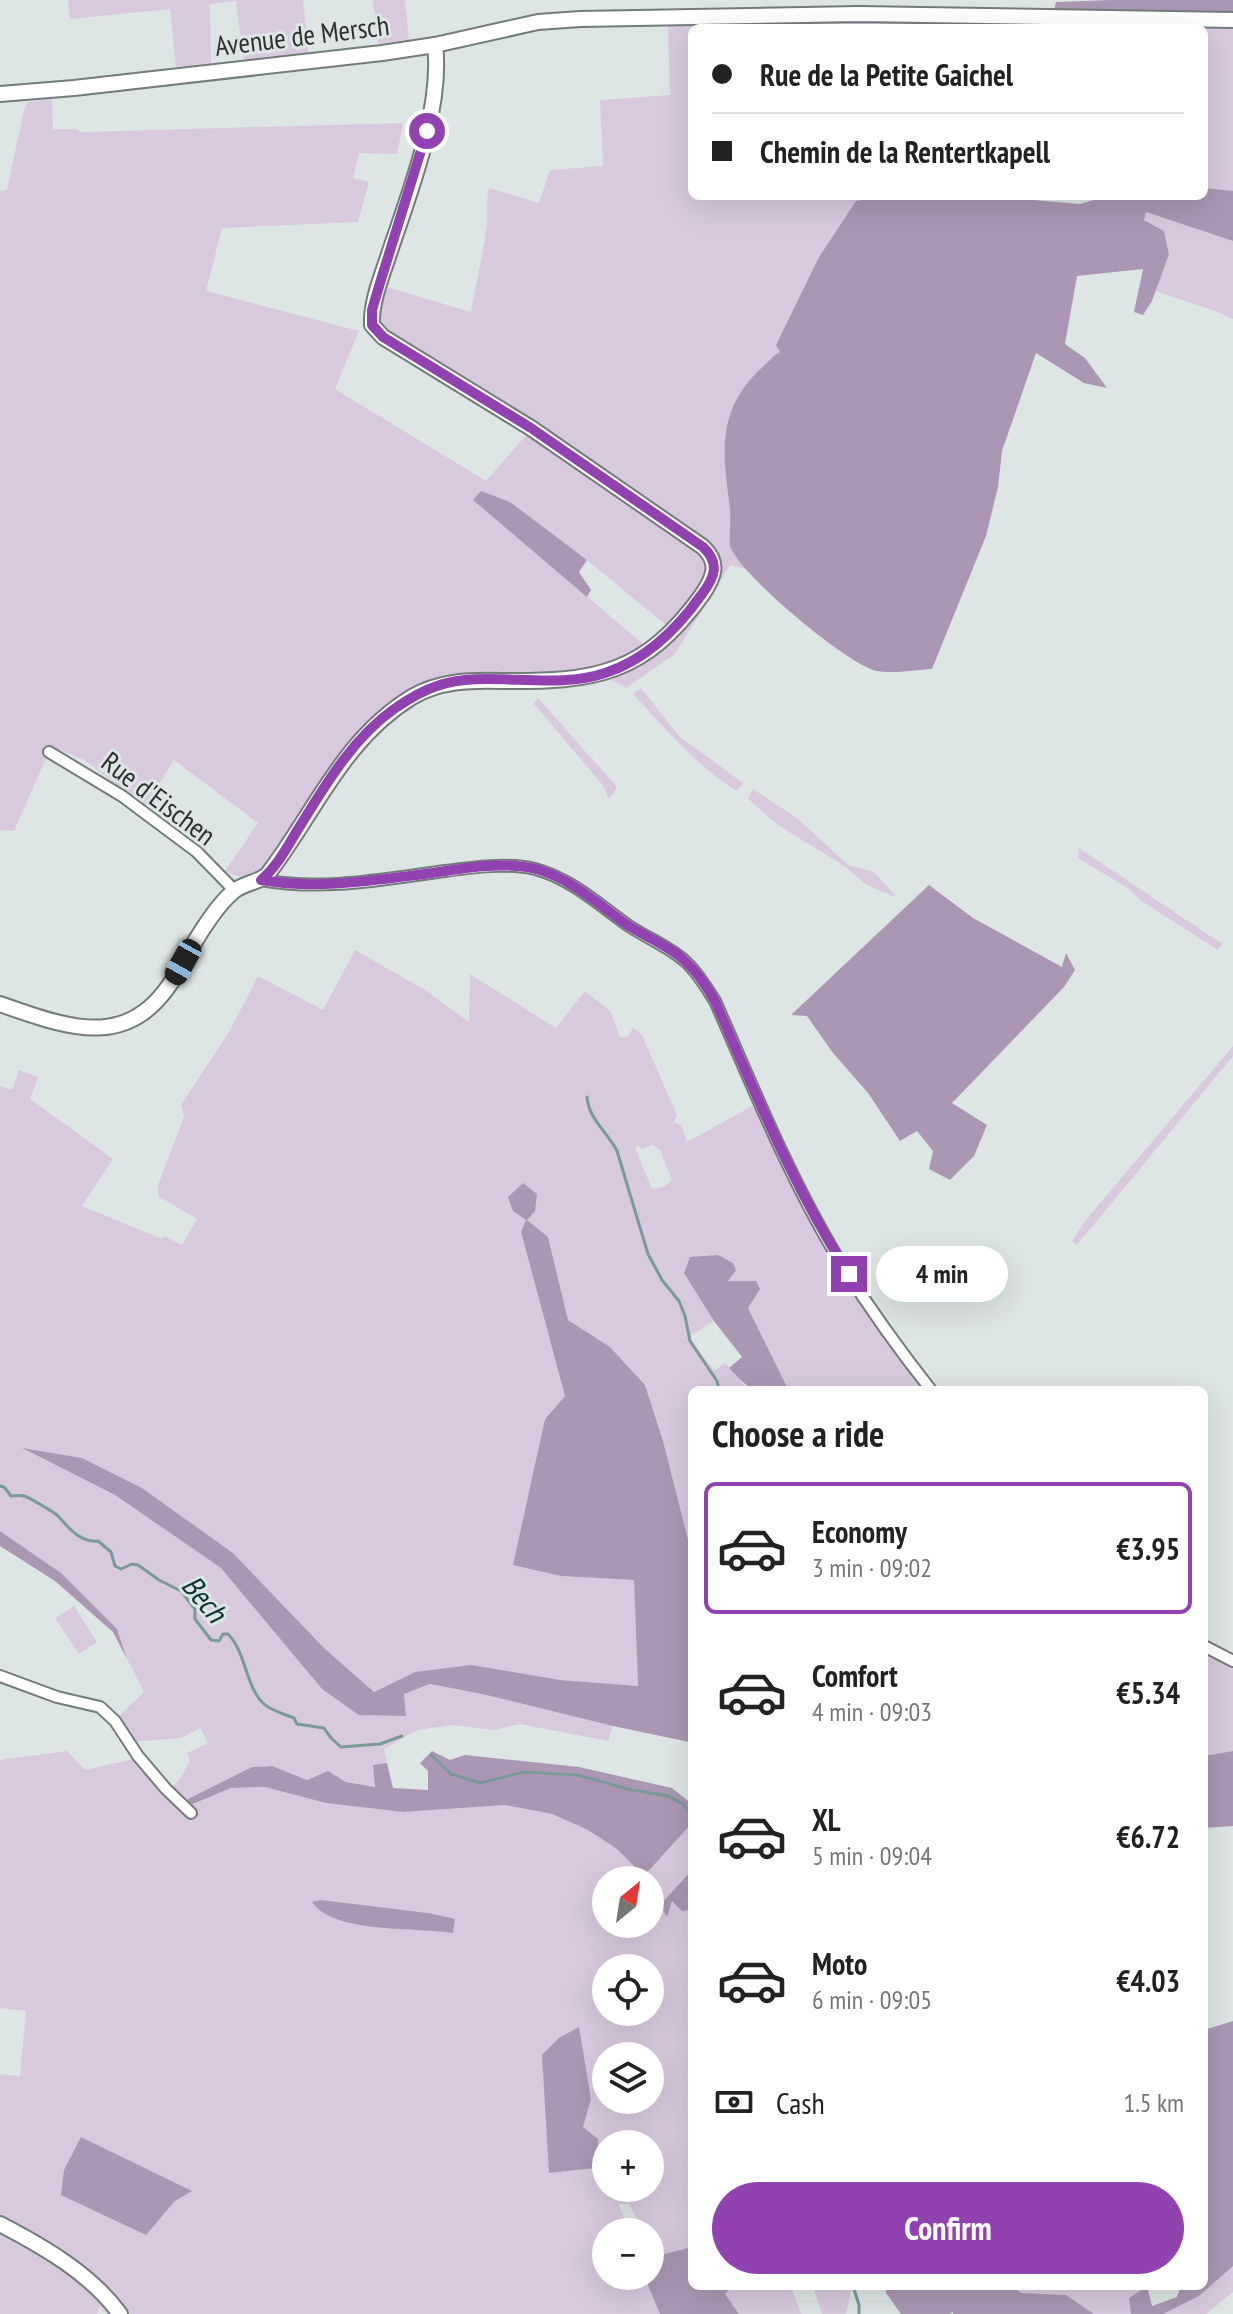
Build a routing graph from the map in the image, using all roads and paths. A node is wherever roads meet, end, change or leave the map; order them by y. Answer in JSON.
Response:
{"nodes":[{"id":1,"x":1233,"y":20,"type":"edge"},
{"id":2,"x":435,"y":45,"type":"junction"},
{"id":3,"x":0,"y":94,"type":"edge"},
{"id":4,"x":49,"y":752,"type":"dead end"},
{"id":5,"x":261,"y":880,"type":"junction"},
{"id":6,"x":234,"y":890,"type":"junction"},
{"id":7,"x":0,"y":1004,"type":"edge"},
{"id":8,"x":928,"y":1386,"type":"edge"},
{"id":9,"x":1208,"y":1648,"type":"edge"},
{"id":10,"x":1233,"y":1661,"type":"edge"},
{"id":11,"x":0,"y":1676,"type":"edge"},
{"id":12,"x":191,"y":1813,"type":"dead end"},
{"id":13,"x":0,"y":2224,"type":"edge"},
{"id":14,"x":120,"y":2314,"type":"edge"}],
"edges":[{"from":1,"to":2,"type":"street","name":"Avenue de Mersch"},
{"from":2,"to":3,"type":"street","name":"Avenue de Mersch"},
{"from":2,"to":5,"type":"street"},
{"from":4,"to":6,"type":"street","name":"Rue d'Eischen"},
{"from":5,"to":6,"type":"street"},
{"from":5,"to":8,"type":"street"},
{"from":6,"to":7,"type":"street"},
{"from":9,"to":10,"type":"street"},
{"from":11,"to":12,"type":"street"},
{"from":13,"to":14,"type":"street"}]}
